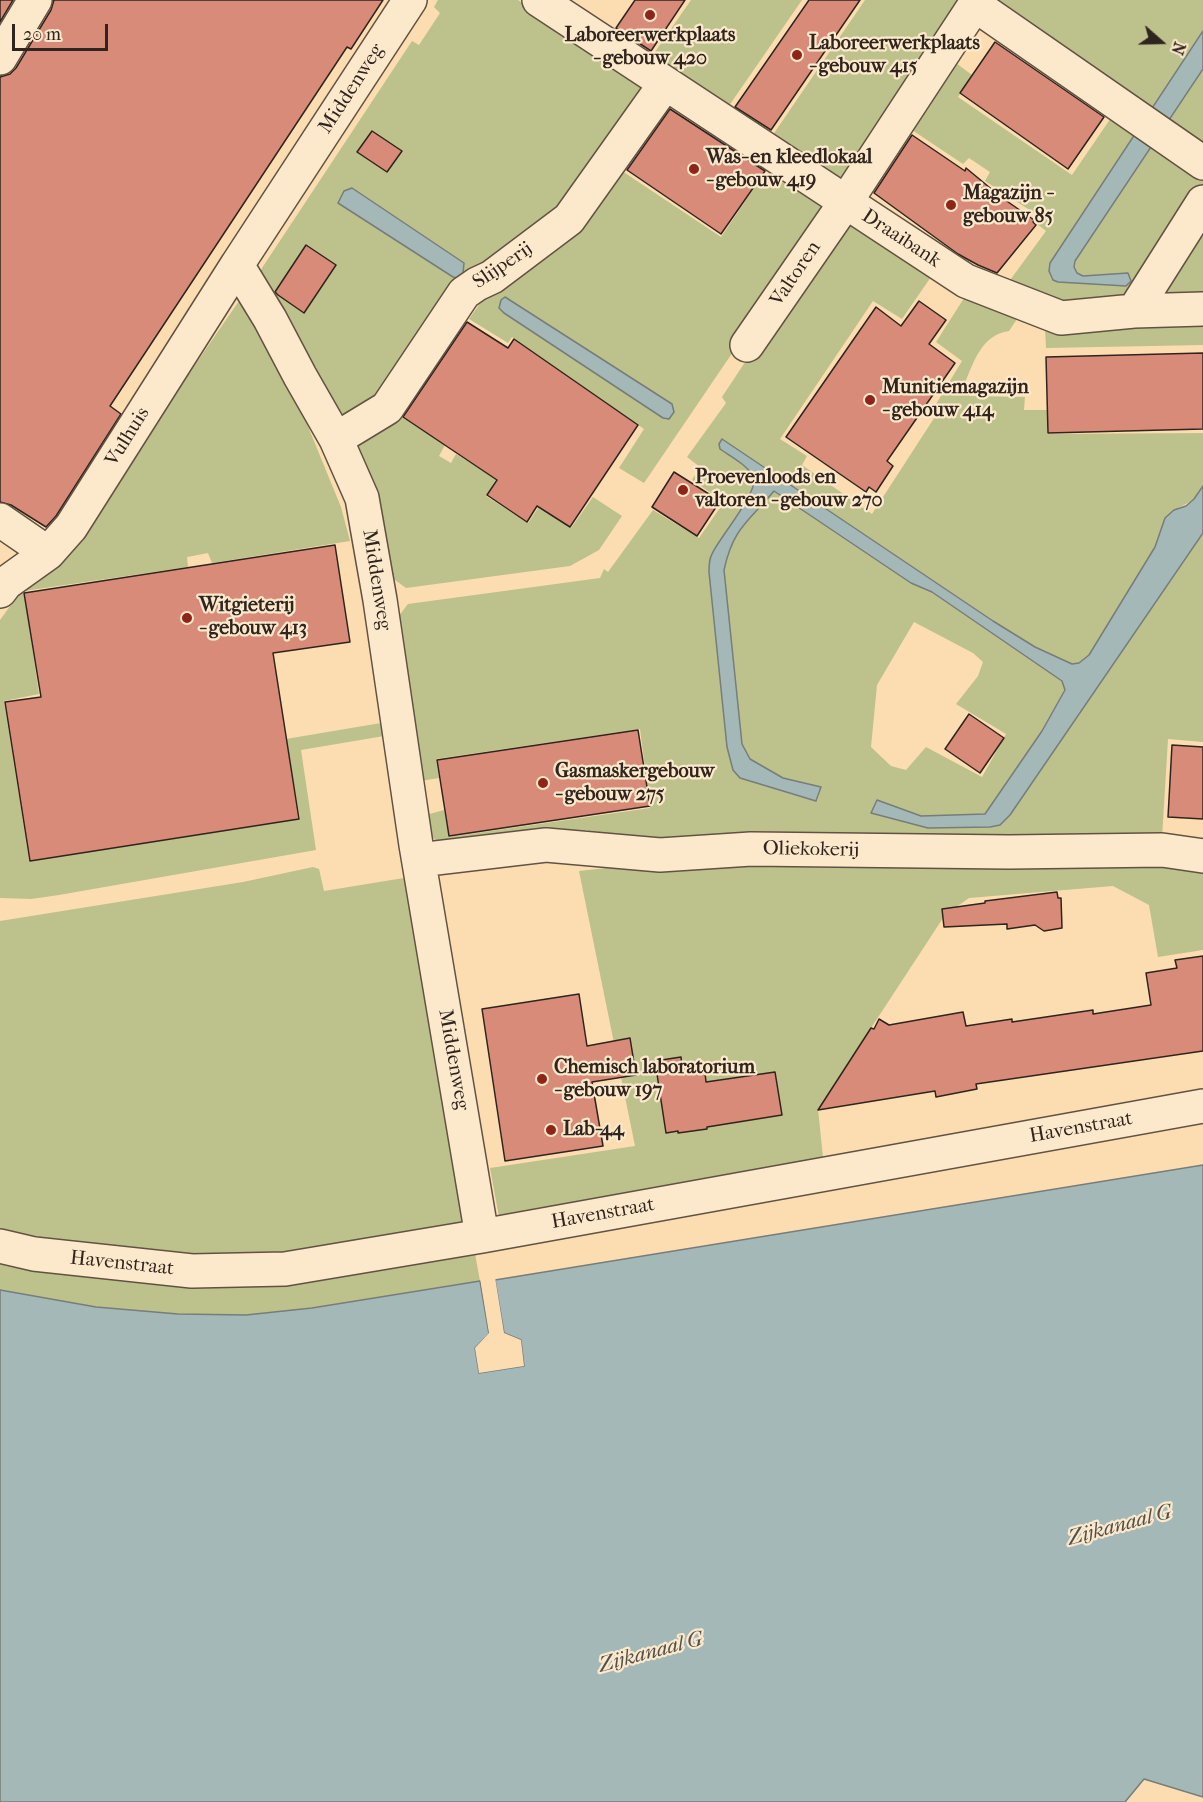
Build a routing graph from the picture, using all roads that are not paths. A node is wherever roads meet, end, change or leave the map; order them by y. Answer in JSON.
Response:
{"nodes":[{"id":1,"x":35,"y":0,"type":"edge"},
{"id":2,"x":410,"y":0,"type":"edge"},
{"id":3,"x":539,"y":0,"type":"edge"},
{"id":4,"x":977,"y":3,"type":"edge"},
{"id":5,"x":0,"y":58,"type":"edge"},
{"id":6,"x":665,"y":84,"type":"junction"},
{"id":7,"x":1203,"y":163,"type":"edge"},
{"id":8,"x":1203,"y":202,"type":"edge"},
{"id":9,"x":845,"y":203,"type":"junction"},
{"id":10,"x":237,"y":265,"type":"junction"},
{"id":11,"x":1203,"y":309,"type":"edge"},
{"id":12,"x":1134,"y":311,"type":"junction"},
{"id":13,"x":747,"y":345,"type":"dead end"},
{"id":14,"x":336,"y":439,"type":"junction"},
{"id":15,"x":0,"y":520,"type":"edge"},
{"id":16,"x":48,"y":553,"type":"junction"},
{"id":17,"x":0,"y":591,"type":"edge"},
{"id":18,"x":1203,"y":856,"type":"edge"},
{"id":19,"x":419,"y":860,"type":"junction"},
{"id":20,"x":1203,"y":1106,"type":"edge"},
{"id":21,"x":482,"y":1236,"type":"junction"},
{"id":22,"x":0,"y":1246,"type":"edge"}],
"edges":[{"from":1,"to":5,"type":"street"},
{"from":2,"to":10,"type":"street","name":"Middenweg"},
{"from":3,"to":6,"type":"street","name":"Draaibank"},
{"from":4,"to":7,"type":"street"},
{"from":4,"to":9,"type":"street","name":"Valtoren"},
{"from":6,"to":9,"type":"street","name":"Draaibank"},
{"from":6,"to":14,"type":"street","name":"Slijperij"},
{"from":8,"to":12,"type":"street"},
{"from":9,"to":12,"type":"street","name":"Draaibank"},
{"from":9,"to":13,"type":"street","name":"Valtoren"},
{"from":10,"to":14,"type":"street","name":"Middenweg"},
{"from":10,"to":16,"type":"street","name":"Vulhuis"},
{"from":11,"to":12,"type":"street","name":"Draaibank"},
{"from":14,"to":19,"type":"street","name":"Middenweg"},
{"from":15,"to":16,"type":"street"},
{"from":16,"to":17,"type":"street","name":"Vulhuis"},
{"from":18,"to":19,"type":"street","name":"Oliekokerij"},
{"from":19,"to":21,"type":"street","name":"Middenweg"},
{"from":20,"to":21,"type":"street","name":"Havenstraat"},
{"from":21,"to":22,"type":"street","name":"Havenstraat"}]}
